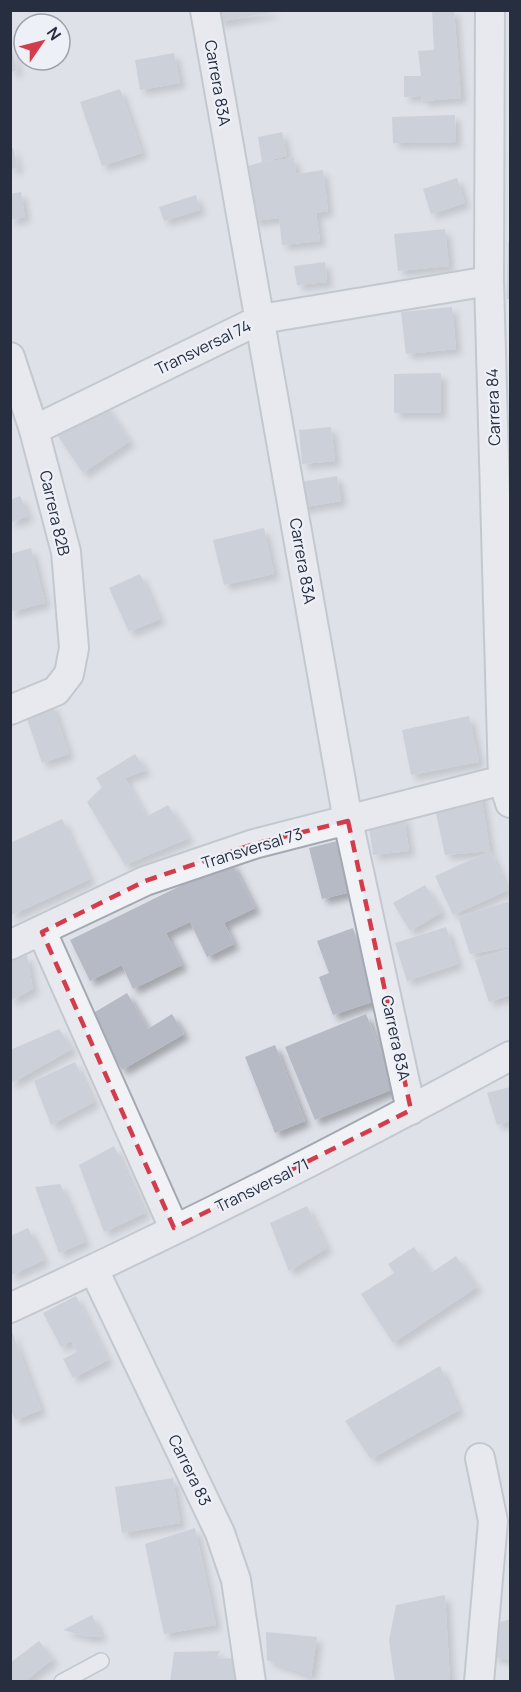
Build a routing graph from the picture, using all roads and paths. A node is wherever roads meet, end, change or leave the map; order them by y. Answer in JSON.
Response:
{"nodes":[{"id":1,"x":205,"y":10,"type":"edge"},
{"id":2,"x":497,"y":19,"type":"edge"},
{"id":3,"x":489,"y":281,"type":"junction"},
{"id":4,"x":261,"y":319,"type":"junction"},
{"id":5,"x":10,"y":357,"type":"edge"},
{"id":6,"x":34,"y":430,"type":"junction"},
{"id":7,"x":10,"y":710,"type":"edge"},
{"id":8,"x":507,"y":792,"type":"edge"},
{"id":9,"x":348,"y":821,"type":"junction"},
{"id":10,"x":42,"y":932,"type":"junction"},
{"id":11,"x":10,"y":945,"type":"edge"},
{"id":12,"x":510,"y":1056,"type":"edge"},
{"id":13,"x":411,"y":1110,"type":"junction"},
{"id":14,"x":174,"y":1228,"type":"junction"},
{"id":15,"x":94,"y":1270,"type":"junction"},
{"id":16,"x":10,"y":1308,"type":"edge"},
{"id":17,"x":480,"y":1458,"type":"dead end"},
{"id":18,"x":101,"y":1661,"type":"dead end"},
{"id":19,"x":62,"y":1682,"type":"edge"},
{"id":20,"x":251,"y":1682,"type":"edge"},
{"id":21,"x":479,"y":1682,"type":"edge"}],
"edges":[{"from":1,"to":4,"type":"street","name":"Carrera 83A"},
{"from":2,"to":3,"type":"street","name":"Carrera 84"},
{"from":3,"to":4,"type":"street","name":"Transversal 74"},
{"from":3,"to":8,"type":"street","name":"Carrera 84"},
{"from":4,"to":6,"type":"street","name":"Transversal 74"},
{"from":4,"to":9,"type":"street","name":"Carrera 83A"},
{"from":5,"to":6,"type":"street","name":"Carrera 82B"},
{"from":6,"to":7,"type":"street","name":"Carrera 82B"},
{"from":8,"to":9,"type":"street","name":"Transversal 73"},
{"from":9,"to":10,"type":"street","name":"Transversal 73"},
{"from":9,"to":13,"type":"street","name":"Carrera 83A"},
{"from":10,"to":11,"type":"street","name":"Transversal 73"},
{"from":10,"to":14,"type":"street"},
{"from":12,"to":13,"type":"street","name":"Transversal 71"},
{"from":13,"to":14,"type":"street","name":"Transversal 71"},
{"from":14,"to":15,"type":"street","name":"Transversal 71"},
{"from":15,"to":16,"type":"street","name":"Transversal 71"},
{"from":15,"to":20,"type":"street","name":"Carrera 83"},
{"from":17,"to":21,"type":"street"},
{"from":18,"to":19,"type":"lane"}]}
